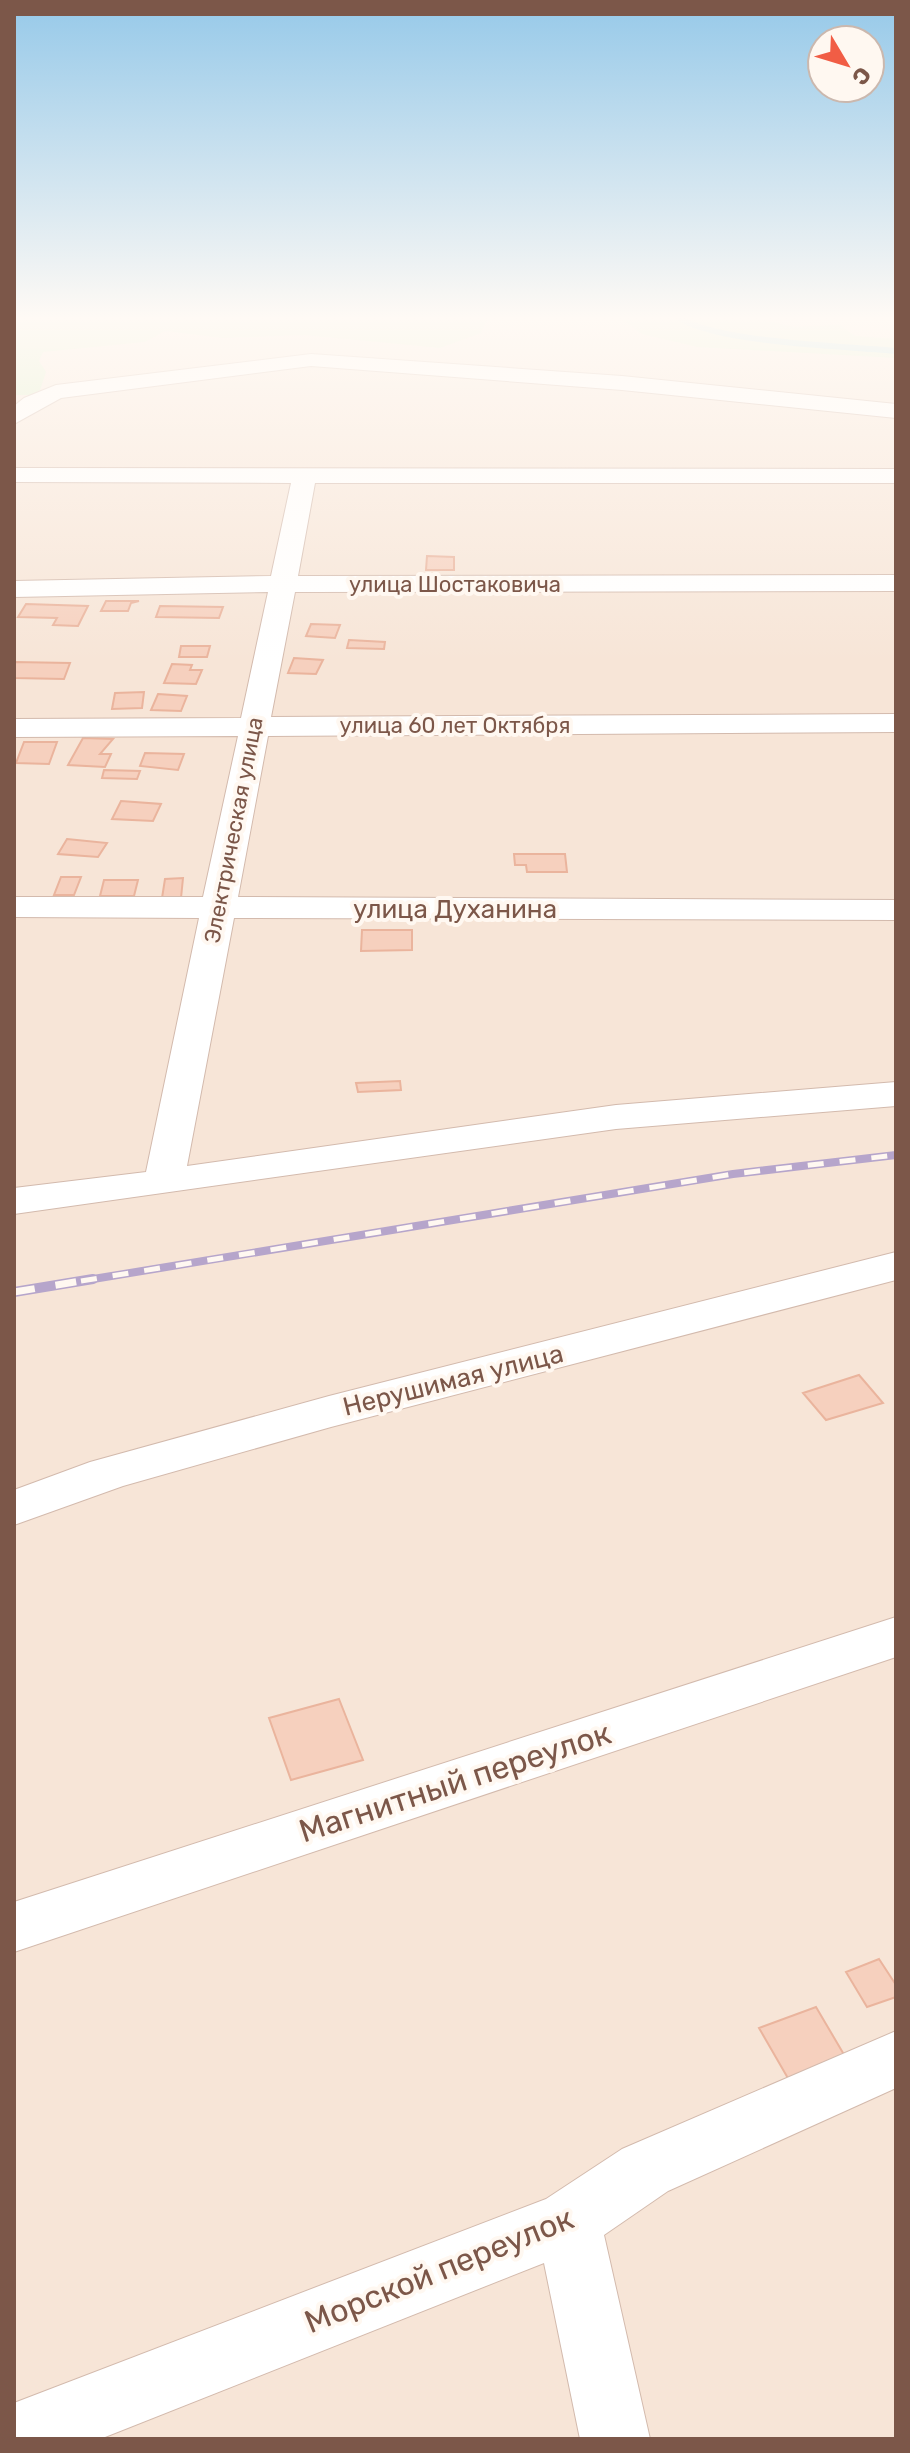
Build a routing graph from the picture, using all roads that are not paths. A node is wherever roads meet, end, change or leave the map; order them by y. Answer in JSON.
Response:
{"nodes":[{"id":1,"x":896,"y":476,"type":"edge"},
{"id":2,"x":304,"y":478,"type":"junction"},
{"id":3,"x":21,"y":482,"type":"edge"},
{"id":4,"x":896,"y":583,"type":"edge"},
{"id":5,"x":281,"y":584,"type":"junction"},
{"id":6,"x":14,"y":589,"type":"edge"},
{"id":7,"x":896,"y":723,"type":"edge"},
{"id":8,"x":254,"y":726,"type":"junction"},
{"id":9,"x":14,"y":728,"type":"edge"},
{"id":10,"x":14,"y":907,"type":"edge"},
{"id":11,"x":218,"y":908,"type":"junction"},
{"id":12,"x":896,"y":910,"type":"edge"},
{"id":13,"x":896,"y":1094,"type":"edge"},
{"id":14,"x":164,"y":1182,"type":"junction"},
{"id":15,"x":14,"y":1201,"type":"edge"},
{"id":16,"x":896,"y":1266,"type":"edge"},
{"id":17,"x":14,"y":1508,"type":"edge"},
{"id":18,"x":896,"y":1637,"type":"edge"},
{"id":19,"x":14,"y":1927,"type":"edge"},
{"id":20,"x":896,"y":2059,"type":"edge"},
{"id":21,"x":568,"y":2222,"type":"junction"},
{"id":22,"x":14,"y":2438,"type":"edge"},
{"id":23,"x":615,"y":2439,"type":"edge"}],
"edges":[{"from":1,"to":2,"type":"street"},
{"from":2,"to":3,"type":"street"},
{"from":2,"to":5,"type":"street","name":"Электрическая улица"},
{"from":4,"to":5,"type":"street","name":"улица Шостаковича"},
{"from":5,"to":6,"type":"street","name":"улица Шостаковича"},
{"from":5,"to":8,"type":"street","name":"Электрическая улица"},
{"from":7,"to":8,"type":"street","name":"улица 60 лет Октября"},
{"from":8,"to":9,"type":"street","name":"улица 60 лет Октября"},
{"from":8,"to":11,"type":"street","name":"Электрическая улица"},
{"from":10,"to":11,"type":"street","name":"улица Духанина"},
{"from":11,"to":12,"type":"street","name":"улица Духанина"},
{"from":11,"to":14,"type":"street","name":"Электрическая улица"},
{"from":13,"to":14,"type":"street"},
{"from":14,"to":15,"type":"street"},
{"from":16,"to":17,"type":"street","name":"Нерушимая улица"},
{"from":18,"to":19,"type":"street","name":"Магнитный переулок"},
{"from":20,"to":21,"type":"street","name":"Морской переулок"},
{"from":21,"to":22,"type":"street","name":"Морской переулок"},
{"from":21,"to":23,"type":"street"}]}
